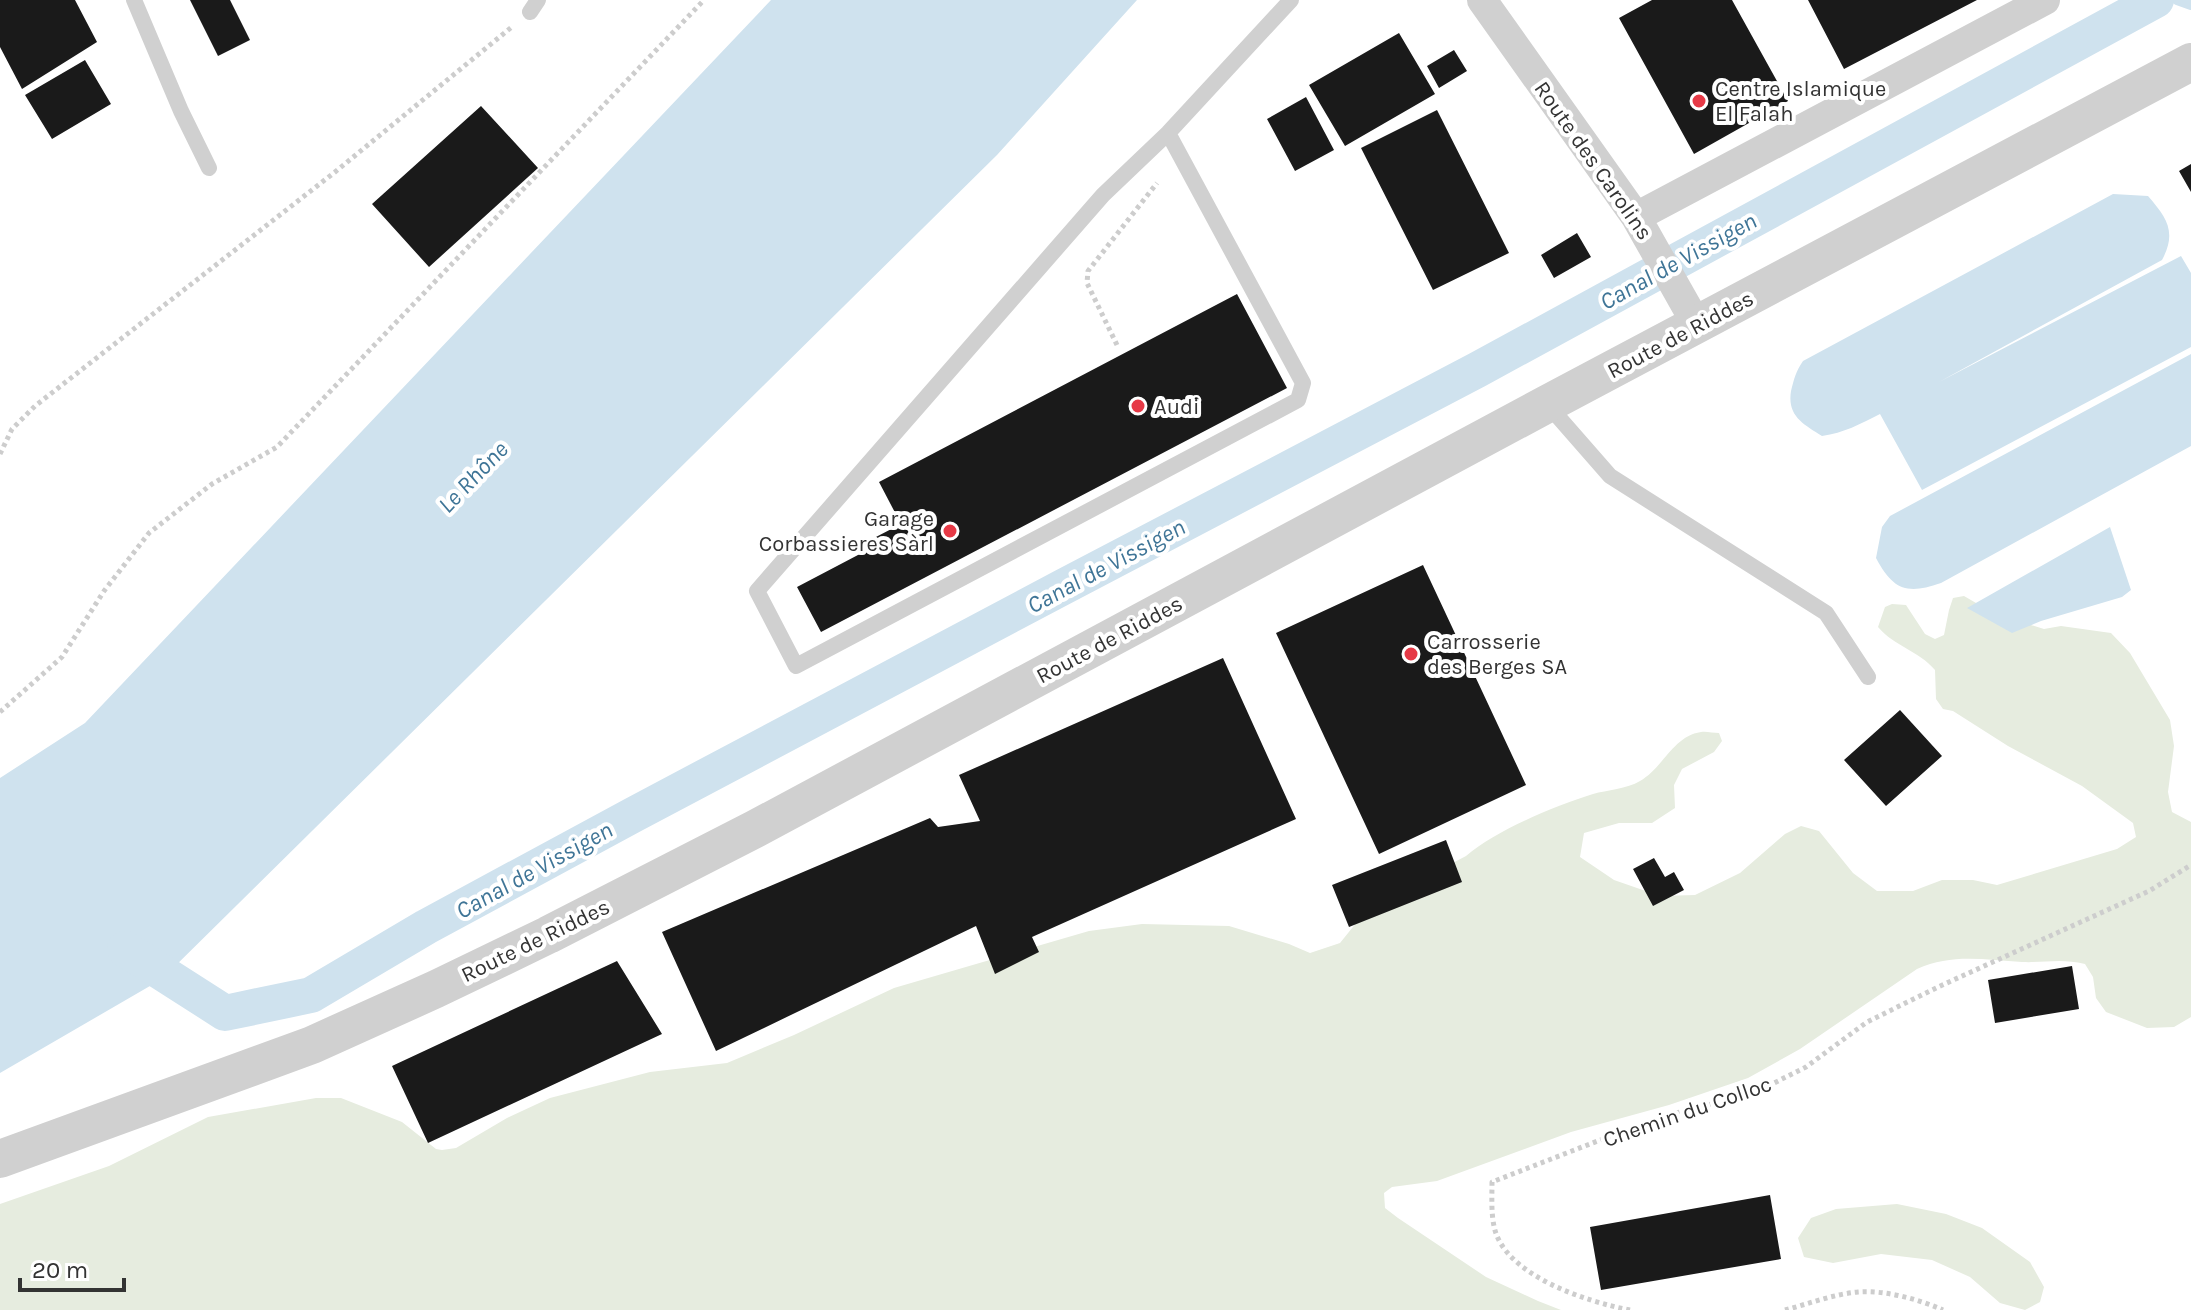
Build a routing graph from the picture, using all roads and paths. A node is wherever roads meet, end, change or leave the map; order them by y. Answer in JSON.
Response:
{"nodes":[{"id":1,"x":134,"y":0,"type":"edge"},
{"id":2,"x":704,"y":0,"type":"edge"},
{"id":3,"x":1291,"y":0,"type":"edge"},
{"id":4,"x":1482,"y":0,"type":"edge"},
{"id":5,"x":2045,"y":0,"type":"edge"},
{"id":6,"x":534,"y":6,"type":"edge"},
{"id":7,"x":2191,"y":62,"type":"edge"},
{"id":8,"x":1168,"y":133,"type":"junction"},
{"id":9,"x":1180,"y":154,"type":"junction"},
{"id":10,"x":209,"y":168,"type":"dead end"},
{"id":11,"x":1636,"y":217,"type":"junction"},
{"id":12,"x":1697,"y":325,"type":"junction"},
{"id":13,"x":1117,"y":345,"type":"dead end"},
{"id":14,"x":1547,"y":404,"type":"junction"},
{"id":15,"x":0,"y":454,"type":"edge"},
{"id":16,"x":1868,"y":677,"type":"dead end"},
{"id":17,"x":0,"y":712,"type":"edge"},
{"id":18,"x":2191,"y":865,"type":"edge"},
{"id":19,"x":0,"y":1159,"type":"edge"},
{"id":20,"x":1630,"y":1310,"type":"edge"},
{"id":21,"x":1785,"y":1310,"type":"edge"},
{"id":22,"x":1943,"y":1310,"type":"edge"}],
"edges":[{"from":1,"to":10,"type":"lane"},
{"from":2,"to":17,"type":"path"},
{"from":3,"to":8,"type":"lane"},
{"from":4,"to":11,"type":"street","name":"Route des Carolins"},
{"from":5,"to":11,"type":"street"},
{"from":6,"to":15,"type":"path"},
{"from":7,"to":12,"type":"street","name":"Route de Riddes"},
{"from":8,"to":9,"type":"lane"},
{"from":8,"to":9,"type":"lane"},
{"from":9,"to":13,"type":"path"},
{"from":11,"to":12,"type":"street","name":"Route des Carolins"},
{"from":12,"to":14,"type":"street","name":"Route de Riddes"},
{"from":14,"to":16,"type":"lane"},
{"from":14,"to":19,"type":"street","name":"Route de Riddes"},
{"from":18,"to":20,"type":"path","name":"Chemin du Colloc"},
{"from":21,"to":22,"type":"path"}]}
